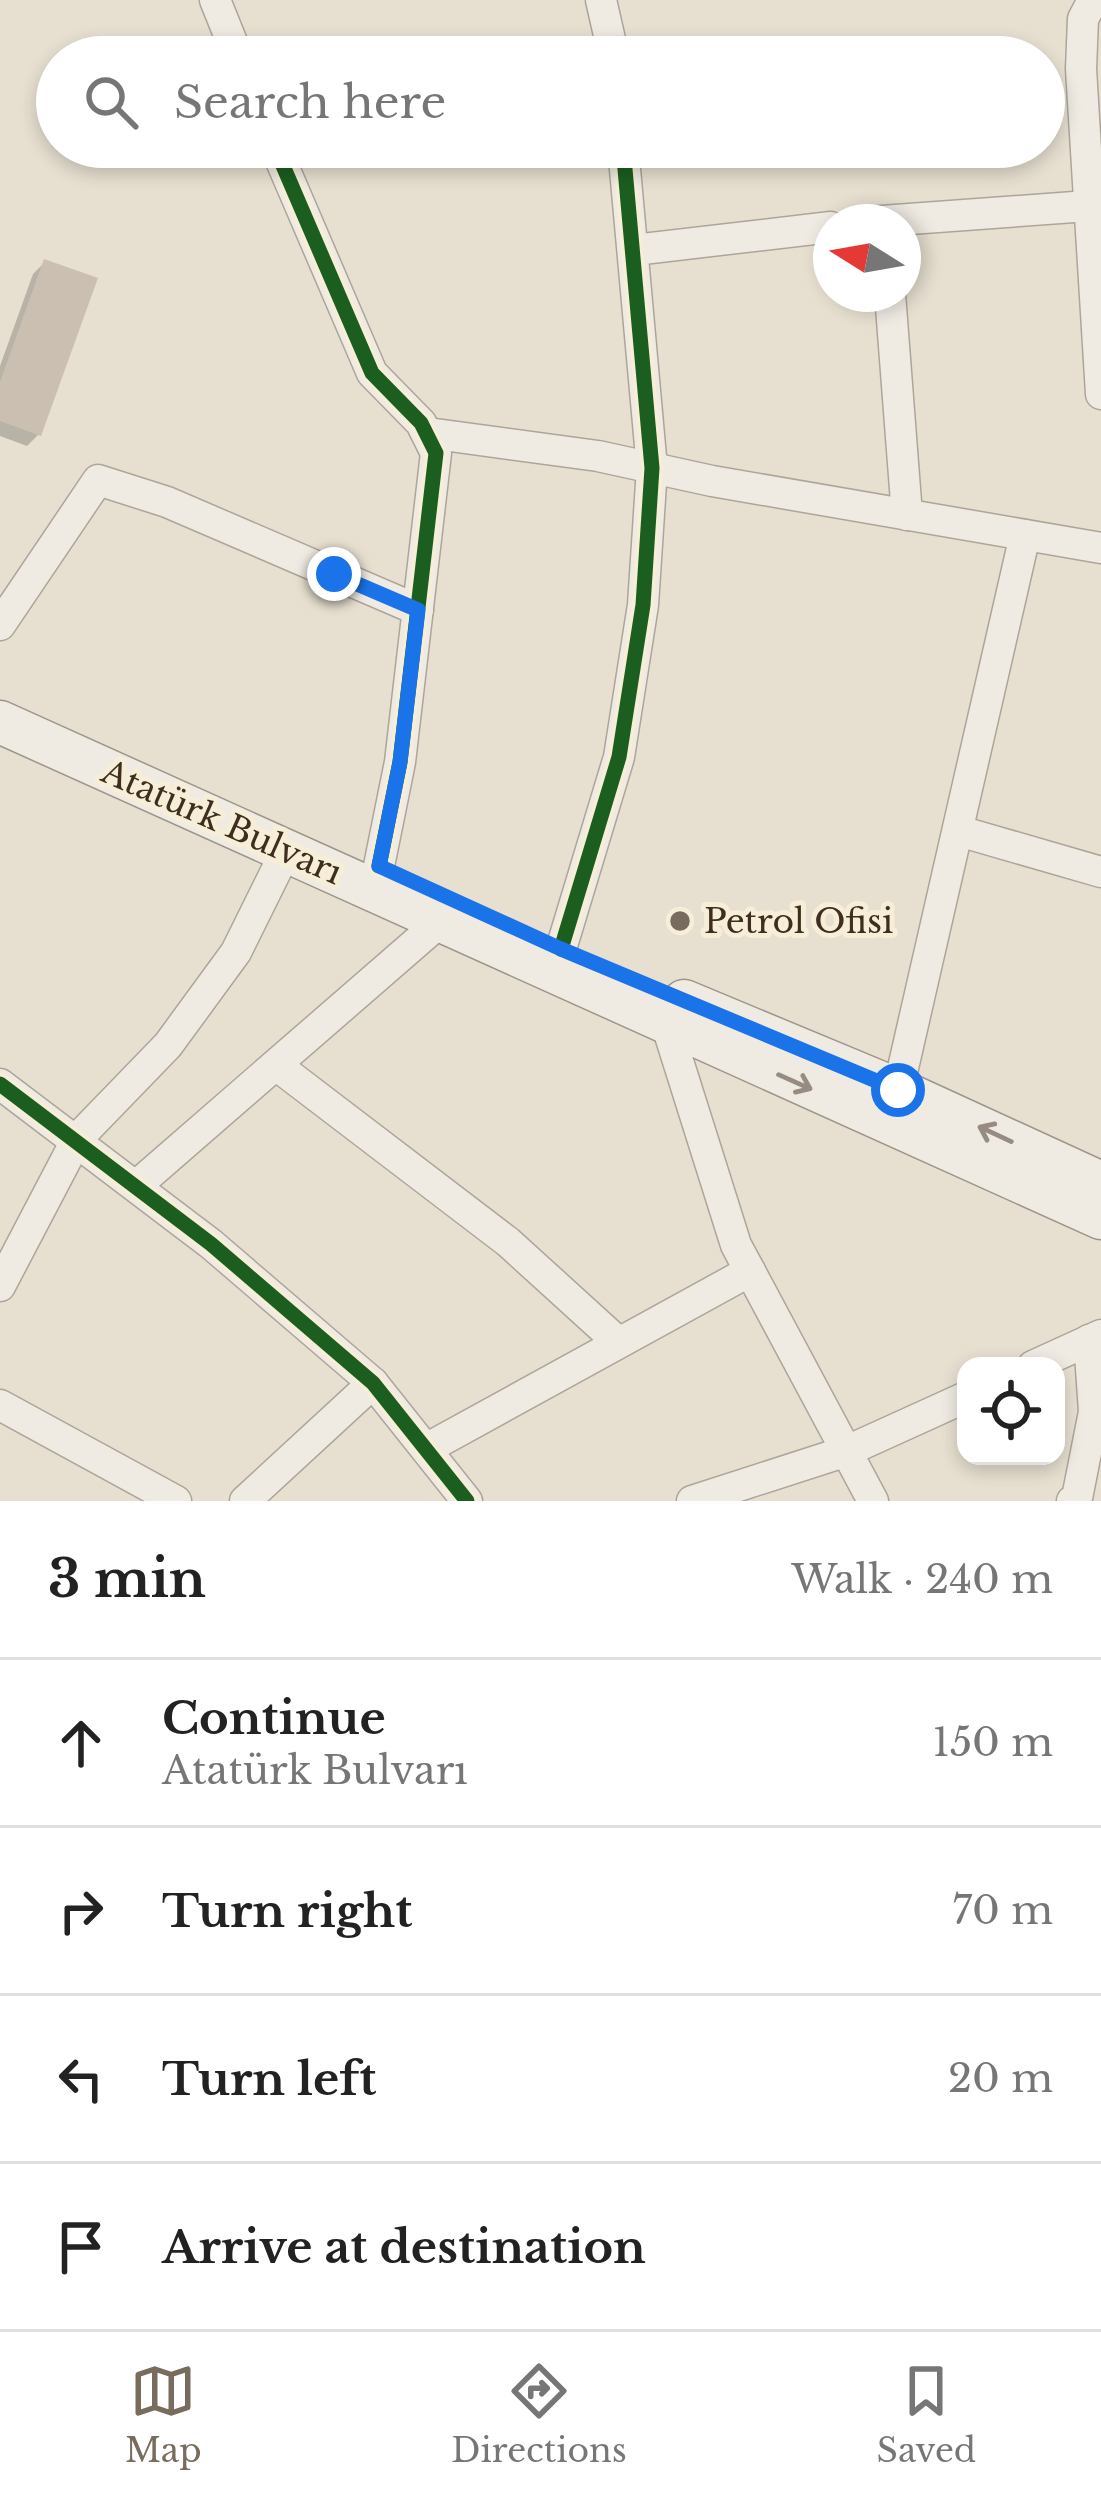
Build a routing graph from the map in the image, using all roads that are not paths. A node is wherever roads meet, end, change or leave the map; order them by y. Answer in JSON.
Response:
{"nodes":[{"id":1,"x":215,"y":0,"type":"edge"},
{"id":2,"x":601,"y":0,"type":"edge"},
{"id":3,"x":1098,"y":0,"type":"edge"},
{"id":4,"x":230,"y":36,"type":"edge"},
{"id":5,"x":609,"y":36,"type":"edge"},
{"id":6,"x":284,"y":168,"type":"edge"},
{"id":7,"x":625,"y":168,"type":"edge"},
{"id":8,"x":1088,"y":206,"type":"junction"},
{"id":9,"x":921,"y":218,"type":"edge"},
{"id":10,"x":813,"y":228,"type":"edge"},
{"id":11,"x":634,"y":250,"type":"junction"},
{"id":12,"x":891,"y":312,"type":"edge"},
{"id":13,"x":1101,"y":394,"type":"edge"},
{"id":14,"x":428,"y":433,"type":"junction"},
{"id":15,"x":652,"y":467,"type":"junction"},
{"id":16,"x":908,"y":515,"type":"junction"},
{"id":17,"x":1025,"y":536,"type":"junction"},
{"id":18,"x":1101,"y":548,"type":"edge"},
{"id":19,"x":418,"y":610,"type":"junction"},
{"id":20,"x":0,"y":625,"type":"edge"},
{"id":21,"x":0,"y":692,"type":"edge"},
{"id":22,"x":0,"y":722,"type":"edge"},
{"id":23,"x":959,"y":831,"type":"junction"},
{"id":24,"x":286,"y":851,"type":"junction"},
{"id":25,"x":379,"y":866,"type":"junction"},
{"id":26,"x":1101,"y":872,"type":"edge"},
{"id":27,"x":441,"y":921,"type":"junction"},
{"id":28,"x":561,"y":949,"type":"junction"},
{"id":29,"x":665,"y":1023,"type":"junction"},
{"id":30,"x":276,"y":1064,"type":"junction"},
{"id":31,"x":0,"y":1084,"type":"edge"},
{"id":32,"x":898,"y":1090,"type":"junction"},
{"id":33,"x":77,"y":1139,"type":"junction"},
{"id":34,"x":1101,"y":1183,"type":"edge"},
{"id":35,"x":136,"y":1186,"type":"junction"},
{"id":36,"x":1101,"y":1218,"type":"edge"},
{"id":37,"x":751,"y":1271,"type":"junction"},
{"id":38,"x":0,"y":1286,"type":"edge"},
{"id":39,"x":1095,"y":1338,"type":"edge"},
{"id":40,"x":618,"y":1342,"type":"junction"},
{"id":41,"x":1053,"y":1357,"type":"edge"},
{"id":42,"x":373,"y":1383,"type":"junction"},
{"id":43,"x":957,"y":1400,"type":"edge"},
{"id":44,"x":0,"y":1406,"type":"edge"},
{"id":45,"x":426,"y":1449,"type":"junction"},
{"id":46,"x":847,"y":1451,"type":"junction"},
{"id":47,"x":176,"y":1501,"type":"edge"},
{"id":48,"x":245,"y":1501,"type":"edge"},
{"id":49,"x":467,"y":1501,"type":"edge"},
{"id":50,"x":692,"y":1501,"type":"edge"},
{"id":51,"x":873,"y":1501,"type":"edge"},
{"id":52,"x":1072,"y":1501,"type":"edge"}],
"edges":[{"from":1,"to":4,"type":"street"},
{"from":2,"to":5,"type":"street"},
{"from":3,"to":8,"type":"street"},
{"from":6,"to":14,"type":"street"},
{"from":7,"to":11,"type":"street"},
{"from":8,"to":9,"type":"street"},
{"from":8,"to":13,"type":"street"},
{"from":10,"to":11,"type":"street"},
{"from":11,"to":15,"type":"street"},
{"from":12,"to":16,"type":"street"},
{"from":14,"to":15,"type":"street"},
{"from":14,"to":19,"type":"street"},
{"from":15,"to":16,"type":"street"},
{"from":15,"to":28,"type":"street"},
{"from":16,"to":17,"type":"street"},
{"from":17,"to":18,"type":"street"},
{"from":17,"to":23,"type":"street"},
{"from":19,"to":20,"type":"street"},
{"from":19,"to":25,"type":"street"},
{"from":21,"to":25,"type":"main road","name":"Atatürk Bulvarı"},
{"from":22,"to":24,"type":"main road","name":"Atatürk Bulvarı"},
{"from":23,"to":26,"type":"street"},
{"from":23,"to":32,"type":"street"},
{"from":24,"to":27,"type":"main road","name":"Atatürk Bulvarı"},
{"from":24,"to":33,"type":"street"},
{"from":25,"to":28,"type":"main road","name":"Atatürk Bulvarı"},
{"from":27,"to":29,"type":"main road","name":"Atatürk Bulvarı"},
{"from":27,"to":30,"type":"street"},
{"from":28,"to":32,"type":"main road","name":"Atatürk Bulvarı"},
{"from":29,"to":36,"type":"main road","name":"Atatürk Bulvarı","one_way":true},
{"from":29,"to":37,"type":"street"},
{"from":30,"to":35,"type":"street"},
{"from":30,"to":40,"type":"street"},
{"from":31,"to":33,"type":"street"},
{"from":34,"to":32,"type":"main road","name":"Atatürk Bulvarı","one_way":true},
{"from":33,"to":35,"type":"street"},
{"from":33,"to":38,"type":"street"},
{"from":35,"to":42,"type":"street"},
{"from":37,"to":40,"type":"street"},
{"from":37,"to":46,"type":"street"},
{"from":39,"to":41,"type":"street"},
{"from":39,"to":52,"type":"street"},
{"from":40,"to":45,"type":"street"},
{"from":42,"to":45,"type":"street"},
{"from":42,"to":48,"type":"street"},
{"from":43,"to":46,"type":"street"},
{"from":44,"to":47,"type":"street"},
{"from":45,"to":49,"type":"street"},
{"from":46,"to":50,"type":"street"},
{"from":46,"to":51,"type":"street"}]}
